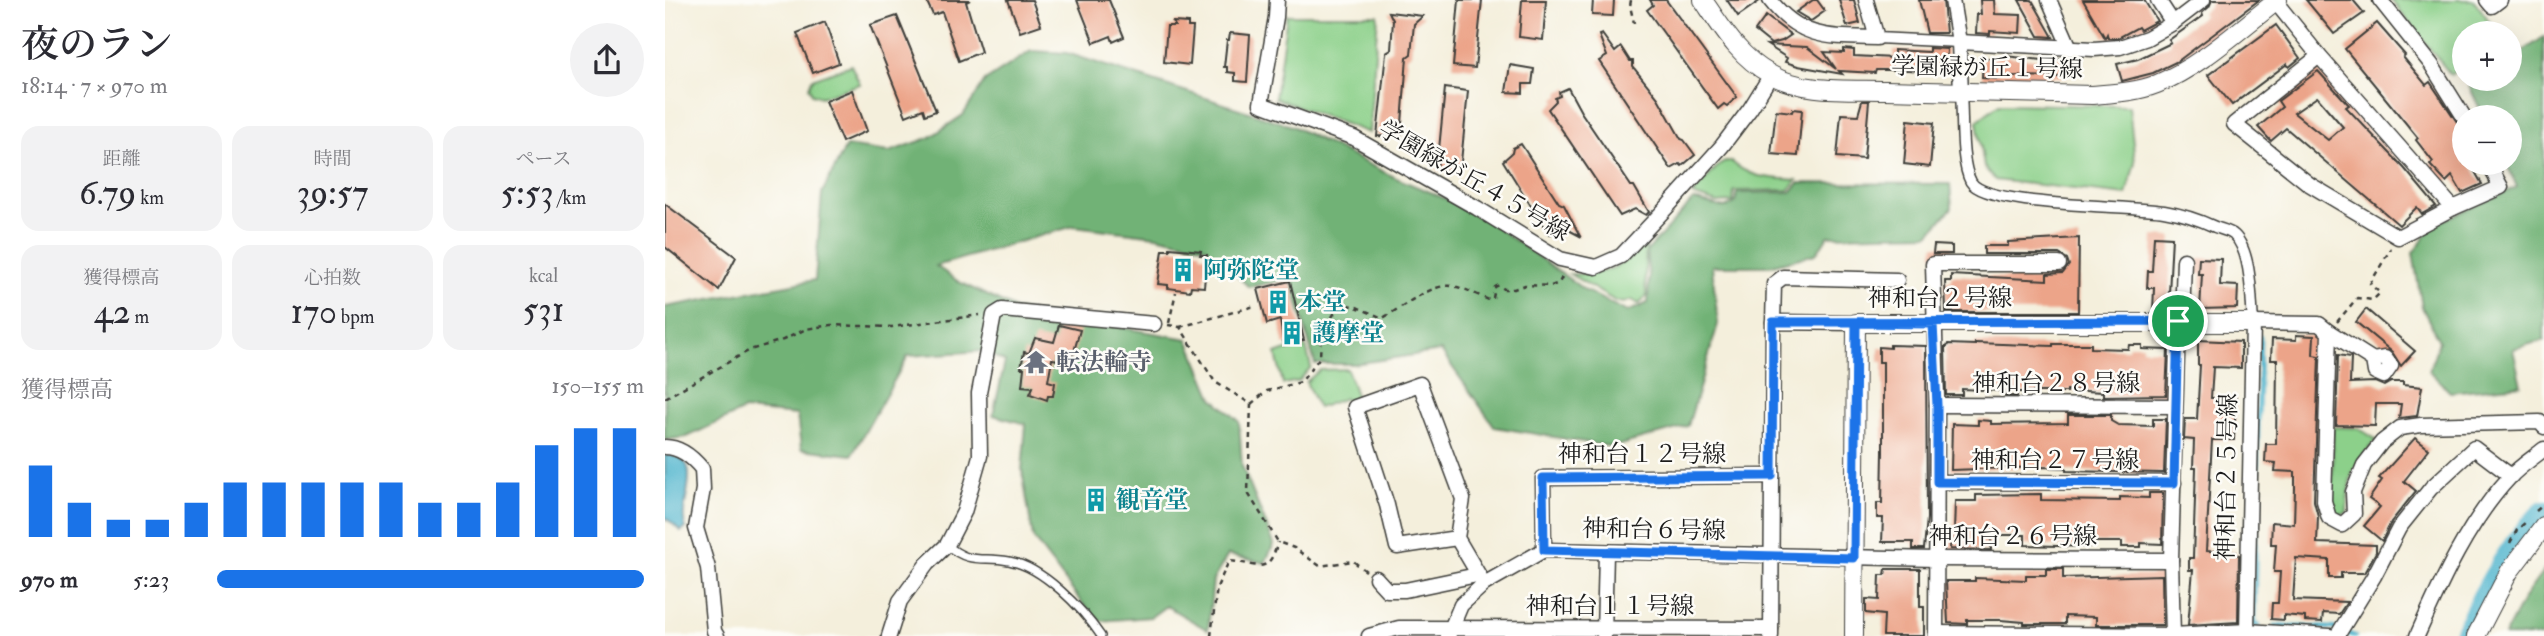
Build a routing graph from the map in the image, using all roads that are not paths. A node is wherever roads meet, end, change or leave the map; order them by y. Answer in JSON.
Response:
{"nodes":[{"id":1,"x":1277,"y":0,"type":"edge"},
{"id":2,"x":1703,"y":0,"type":"edge"},
{"id":3,"x":1770,"y":0,"type":"edge"},
{"id":4,"x":1866,"y":0,"type":"edge"},
{"id":5,"x":1952,"y":0,"type":"edge"},
{"id":6,"x":2049,"y":0,"type":"edge"},
{"id":7,"x":2158,"y":0,"type":"edge"},
{"id":8,"x":2203,"y":0,"type":"edge"},
{"id":9,"x":2380,"y":0,"type":"edge"},
{"id":10,"x":2487,"y":0,"type":"edge"},
{"id":11,"x":2500,"y":0,"type":"edge"},
{"id":12,"x":2276,"y":1,"type":"edge"},
{"id":13,"x":2173,"y":23,"type":"junction"},
{"id":14,"x":1877,"y":38,"type":"junction"},
{"id":15,"x":1959,"y":42,"type":"junction"},
{"id":16,"x":2070,"y":48,"type":"junction"},
{"id":17,"x":2319,"y":56,"type":"junction"},
{"id":18,"x":1771,"y":75,"type":"junction"},
{"id":19,"x":1961,"y":93,"type":"junction"},
{"id":20,"x":2457,"y":105,"type":"edge"},
{"id":21,"x":2494,"y":175,"type":"edge"},
{"id":22,"x":2453,"y":208,"type":"junction"},
{"id":23,"x":2184,"y":260,"type":"dead end"},
{"id":24,"x":2059,"y":264,"type":"dead end"},
{"id":25,"x":1897,"y":280,"type":"dead end"},
{"id":26,"x":2180,"y":321,"type":"junction"},
{"id":27,"x":1773,"y":322,"type":"junction"},
{"id":28,"x":1856,"y":323,"type":"junction"},
{"id":29,"x":2253,"y":323,"type":"junction"},
{"id":30,"x":1933,"y":324,"type":"junction"},
{"id":31,"x":1161,"y":325,"type":"road end"},
{"id":32,"x":2329,"y":332,"type":"junction"},
{"id":33,"x":2373,"y":360,"type":"dead end"},
{"id":34,"x":1937,"y":405,"type":"junction"},
{"id":35,"x":2175,"y":406,"type":"junction"},
{"id":36,"x":2544,"y":427,"type":"edge"},
{"id":37,"x":665,"y":447,"type":"edge"},
{"id":38,"x":2544,"y":449,"type":"edge"},
{"id":39,"x":1772,"y":476,"type":"junction"},
{"id":40,"x":2511,"y":476,"type":"junction"},
{"id":41,"x":1937,"y":482,"type":"junction"},
{"id":42,"x":2174,"y":483,"type":"junction"},
{"id":43,"x":2544,"y":526,"type":"edge"},
{"id":44,"x":1457,"y":538,"type":"junction"},
{"id":45,"x":947,"y":545,"type":"junction"},
{"id":46,"x":1544,"y":550,"type":"junction"},
{"id":47,"x":1606,"y":553,"type":"junction"},
{"id":48,"x":1771,"y":556,"type":"junction"},
{"id":49,"x":1854,"y":558,"type":"junction"},
{"id":50,"x":1935,"y":559,"type":"junction"},
{"id":51,"x":2171,"y":559,"type":"junction"},
{"id":52,"x":1376,"y":578,"type":"road end"},
{"id":53,"x":1480,"y":580,"type":"junction"},
{"id":54,"x":2247,"y":631,"type":"junction"},
{"id":55,"x":1604,"y":632,"type":"edge"},
{"id":56,"x":1448,"y":633,"type":"edge"},
{"id":57,"x":1771,"y":633,"type":"edge"},
{"id":58,"x":1936,"y":634,"type":"edge"},
{"id":59,"x":2173,"y":635,"type":"edge"},
{"id":60,"x":717,"y":636,"type":"edge"},
{"id":61,"x":889,"y":636,"type":"edge"},
{"id":62,"x":1101,"y":636,"type":"edge"},
{"id":63,"x":1369,"y":636,"type":"edge"},
{"id":64,"x":1854,"y":636,"type":"edge"},
{"id":65,"x":2330,"y":636,"type":"edge"},
{"id":66,"x":2337,"y":636,"type":"edge"},
{"id":67,"x":2417,"y":636,"type":"edge"},
{"id":68,"x":2476,"y":636,"type":"edge"}],
"edges":[{"from":1,"to":18,"type":"street","name":"学園緑が丘４５号線"},
{"from":2,"to":18,"type":"street","name":"学園緑が丘１号線"},
{"from":3,"to":14,"type":"street"},
{"from":4,"to":14,"type":"street"},
{"from":5,"to":15,"type":"street"},
{"from":6,"to":16,"type":"street"},
{"from":7,"to":13,"type":"street"},
{"from":8,"to":13,"type":"street"},
{"from":9,"to":20,"type":"street"},
{"from":10,"to":11,"type":"street"},
{"from":12,"to":17,"type":"street"},
{"from":12,"to":19,"type":"street","name":"学園緑が丘１号線"},
{"from":13,"to":16,"type":"street"},
{"from":14,"to":15,"type":"street"},
{"from":15,"to":16,"type":"street"},
{"from":15,"to":19,"type":"street"},
{"from":17,"to":22,"type":"street"},
{"from":17,"to":22,"type":"street"},
{"from":18,"to":19,"type":"street","name":"学園緑が丘１号線"},
{"from":19,"to":29,"type":"street"},
{"from":21,"to":22,"type":"street"},
{"from":23,"to":26,"type":"street"},
{"from":24,"to":30,"type":"street"},
{"from":25,"to":27,"type":"street"},
{"from":26,"to":29,"type":"street","name":"神和台２号線"},
{"from":26,"to":30,"type":"street","name":"神和台２号線"},
{"from":26,"to":35,"type":"street"},
{"from":27,"to":28,"type":"street"},
{"from":27,"to":39,"type":"street"},
{"from":28,"to":30,"type":"street","name":"神和台２号線"},
{"from":28,"to":49,"type":"street","name":"神和台２号線"},
{"from":29,"to":32,"type":"street"},
{"from":29,"to":54,"type":"street","name":"神和台２５号線"},
{"from":30,"to":34,"type":"street"},
{"from":31,"to":45,"type":"street"},
{"from":32,"to":33,"type":"street"},
{"from":32,"to":36,"type":"street"},
{"from":34,"to":35,"type":"street","name":"神和台２８号線"},
{"from":34,"to":41,"type":"street"},
{"from":35,"to":42,"type":"street"},
{"from":37,"to":60,"type":"street"},
{"from":38,"to":40,"type":"street"},
{"from":39,"to":46,"type":"street","name":"神和台１２号線"},
{"from":39,"to":48,"type":"street"},
{"from":40,"to":66,"type":"street"},
{"from":40,"to":67,"type":"street"},
{"from":41,"to":42,"type":"street","name":"神和台２７号線"},
{"from":41,"to":50,"type":"street"},
{"from":42,"to":51,"type":"street"},
{"from":43,"to":68,"type":"street"},
{"from":44,"to":44,"type":"street"},
{"from":44,"to":53,"type":"street"},
{"from":45,"to":61,"type":"street"},
{"from":45,"to":62,"type":"lane"},
{"from":46,"to":47,"type":"street","name":"神和台６号線"},
{"from":46,"to":53,"type":"street"},
{"from":47,"to":48,"type":"street","name":"神和台６号線"},
{"from":47,"to":55,"type":"street"},
{"from":48,"to":49,"type":"street","name":"神和台６号線"},
{"from":48,"to":57,"type":"street"},
{"from":49,"to":50,"type":"street","name":"神和台２６号線"},
{"from":49,"to":64,"type":"street","name":"神和台２号線"},
{"from":50,"to":51,"type":"street","name":"神和台２６号線"},
{"from":50,"to":58,"type":"street"},
{"from":51,"to":59,"type":"street"},
{"from":52,"to":53,"type":"street"},
{"from":53,"to":56,"type":"street"},
{"from":54,"to":59,"type":"street"},
{"from":54,"to":65,"type":"street"},
{"from":55,"to":56,"type":"street","name":"神和台１１号線"},
{"from":55,"to":57,"type":"street","name":"神和台１１号線"},
{"from":56,"to":63,"type":"street","name":"神和台１１号線"},
{"from":58,"to":59,"type":"street"}]}
